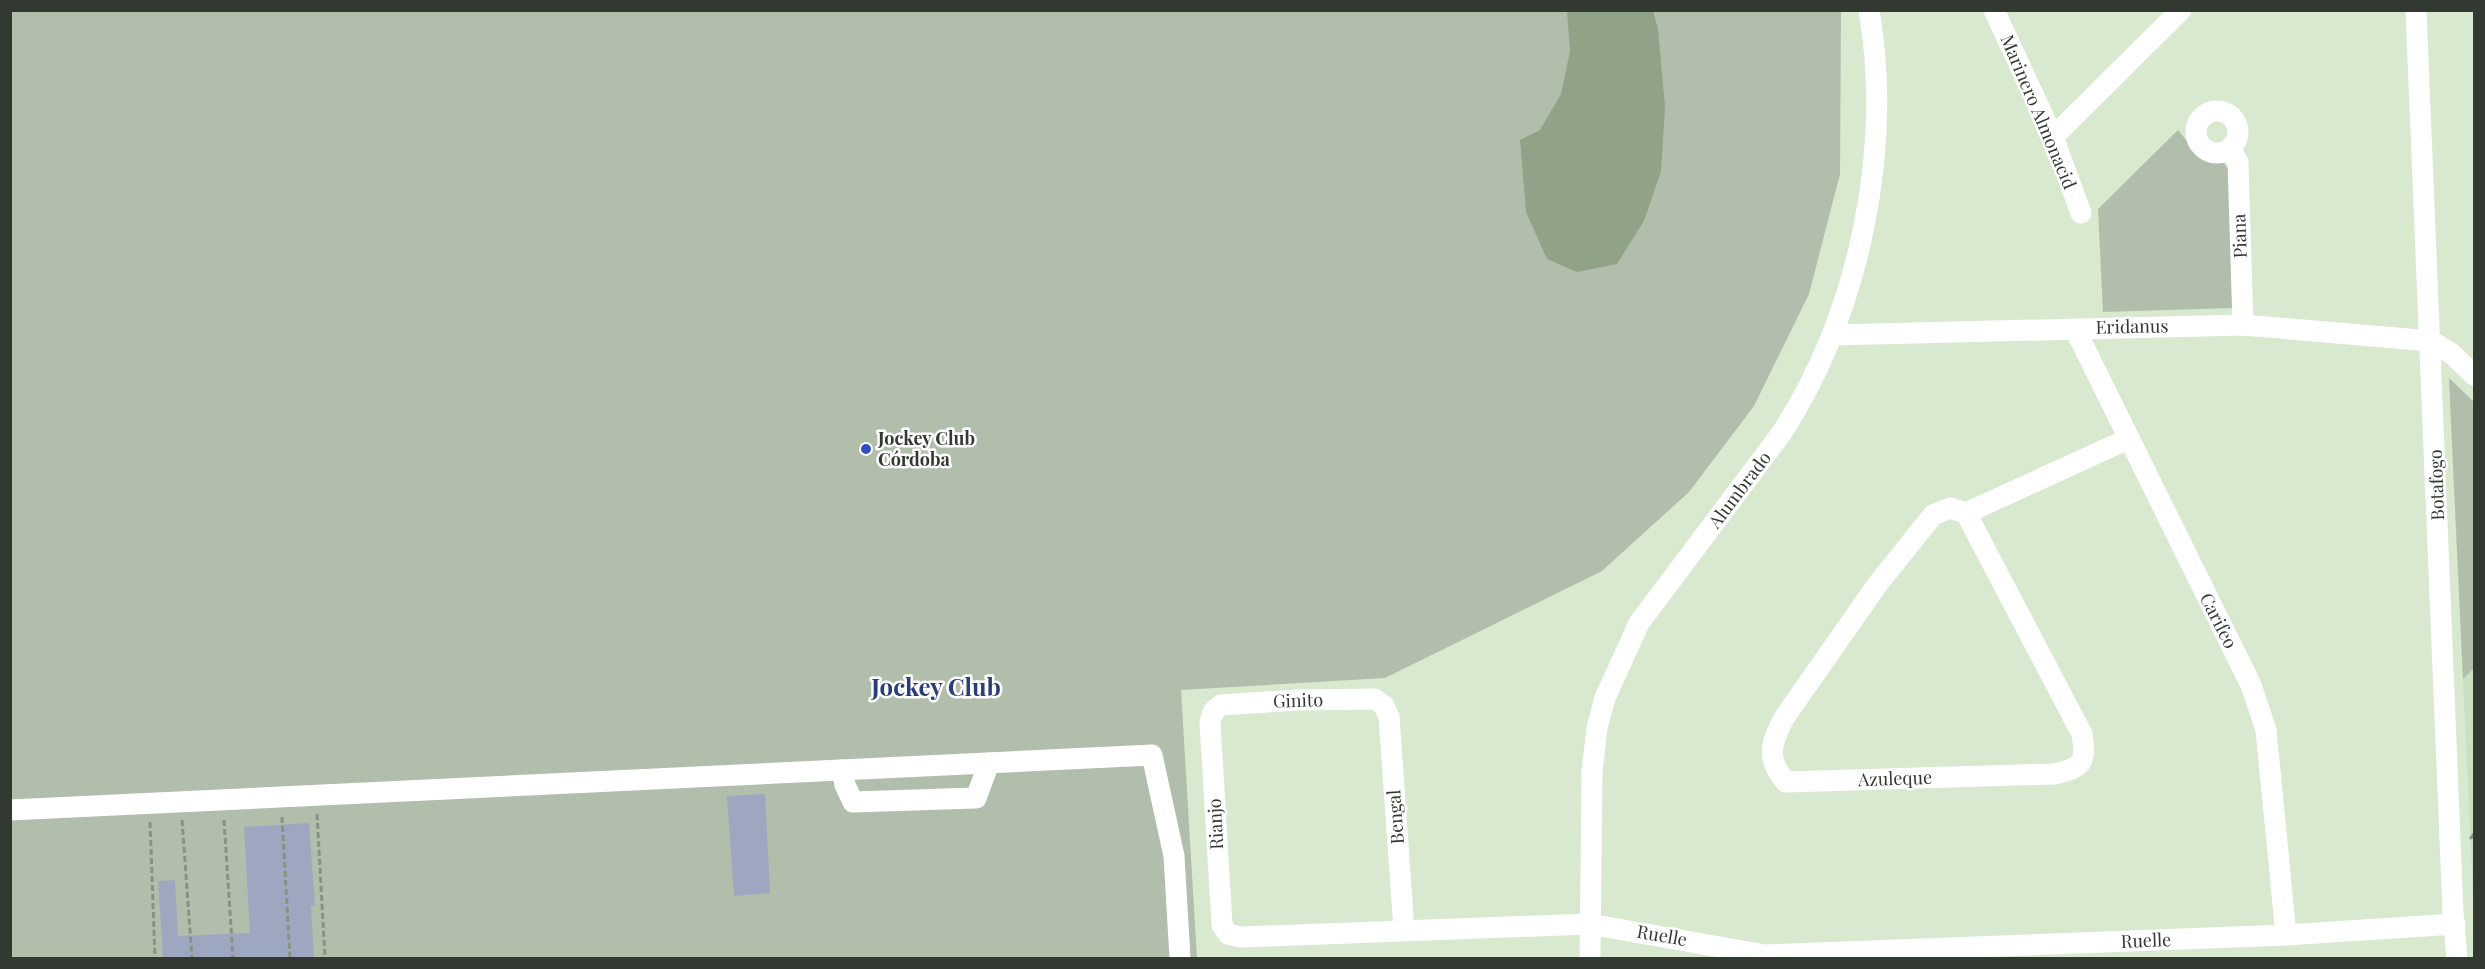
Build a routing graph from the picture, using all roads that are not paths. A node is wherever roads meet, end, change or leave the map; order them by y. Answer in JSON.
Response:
{"nodes":[{"id":1,"x":1869,"y":10,"type":"edge"},
{"id":2,"x":1994,"y":10,"type":"edge"},
{"id":3,"x":2181,"y":10,"type":"edge"},
{"id":4,"x":2416,"y":10,"type":"edge"},
{"id":5,"x":2054,"y":137,"type":"junction"},
{"id":6,"x":2230,"y":149,"type":"dead end"},
{"id":7,"x":2081,"y":213,"type":"dead end"},
{"id":8,"x":2243,"y":325,"type":"junction"},
{"id":9,"x":2075,"y":328,"type":"junction"},
{"id":10,"x":1833,"y":336,"type":"junction"},
{"id":11,"x":2431,"y":341,"type":"junction"},
{"id":12,"x":2475,"y":375,"type":"edge"},
{"id":13,"x":2128,"y":439,"type":"junction"},
{"id":14,"x":1966,"y":513,"type":"junction"},
{"id":15,"x":1384,"y":706,"type":"joint"},
{"id":16,"x":1213,"y":712,"type":"joint"},
{"id":17,"x":989,"y":763,"type":"junction"},
{"id":18,"x":842,"y":770,"type":"junction"},
{"id":19,"x":10,"y":810,"type":"edge"},
{"id":20,"x":1589,"y":924,"type":"junction"},
{"id":21,"x":2455,"y":924,"type":"junction"},
{"id":22,"x":1404,"y":930,"type":"junction"},
{"id":23,"x":1228,"y":934,"type":"joint"},
{"id":24,"x":2286,"y":935,"type":"junction"},
{"id":25,"x":2008,"y":953,"type":"edge"},
{"id":26,"x":1180,"y":958,"type":"edge"},
{"id":27,"x":1590,"y":958,"type":"edge"},
{"id":28,"x":2457,"y":958,"type":"edge"}],
"edges":[{"from":1,"to":10,"type":"street","name":"Alumbrado"},
{"from":2,"to":5,"type":"street","name":"Marinero Almonacid"},
{"from":3,"to":5,"type":"street"},
{"from":4,"to":11,"type":"street","name":"Botafogo"},
{"from":5,"to":7,"type":"street","name":"Marinero Almonacid"},
{"from":6,"to":8,"type":"street","name":"Piana"},
{"from":8,"to":9,"type":"street","name":"Eridanus"},
{"from":8,"to":11,"type":"street","name":"Eridanus"},
{"from":9,"to":10,"type":"street","name":"Eridanus"},
{"from":9,"to":13,"type":"street","name":"Carifeo"},
{"from":10,"to":20,"type":"street","name":"Alumbrado"},
{"from":11,"to":12,"type":"street"},
{"from":11,"to":21,"type":"street","name":"Botafogo"},
{"from":13,"to":14,"type":"street","name":"Azuleque"},
{"from":13,"to":24,"type":"street","name":"Carifeo"},
{"from":14,"to":14,"type":"street","name":"Azuleque"},
{"from":15,"to":16,"type":"street","name":"Ginito"},
{"from":15,"to":22,"type":"street","name":"Bengal"},
{"from":16,"to":23,"type":"street","name":"Rianjo"},
{"from":17,"to":18,"type":"street"},
{"from":17,"to":18,"type":"street"},
{"from":17,"to":26,"type":"street"},
{"from":18,"to":19,"type":"street"},
{"from":20,"to":22,"type":"street","name":"Ruelle"},
{"from":20,"to":25,"type":"street","name":"Ruelle"},
{"from":20,"to":27,"type":"street","name":"Alumbrado"},
{"from":21,"to":24,"type":"street","name":"Ruelle"},
{"from":21,"to":28,"type":"street","name":"Botafogo"},
{"from":22,"to":23,"type":"street","name":"Ruelle"},
{"from":24,"to":25,"type":"street","name":"Ruelle"}]}
